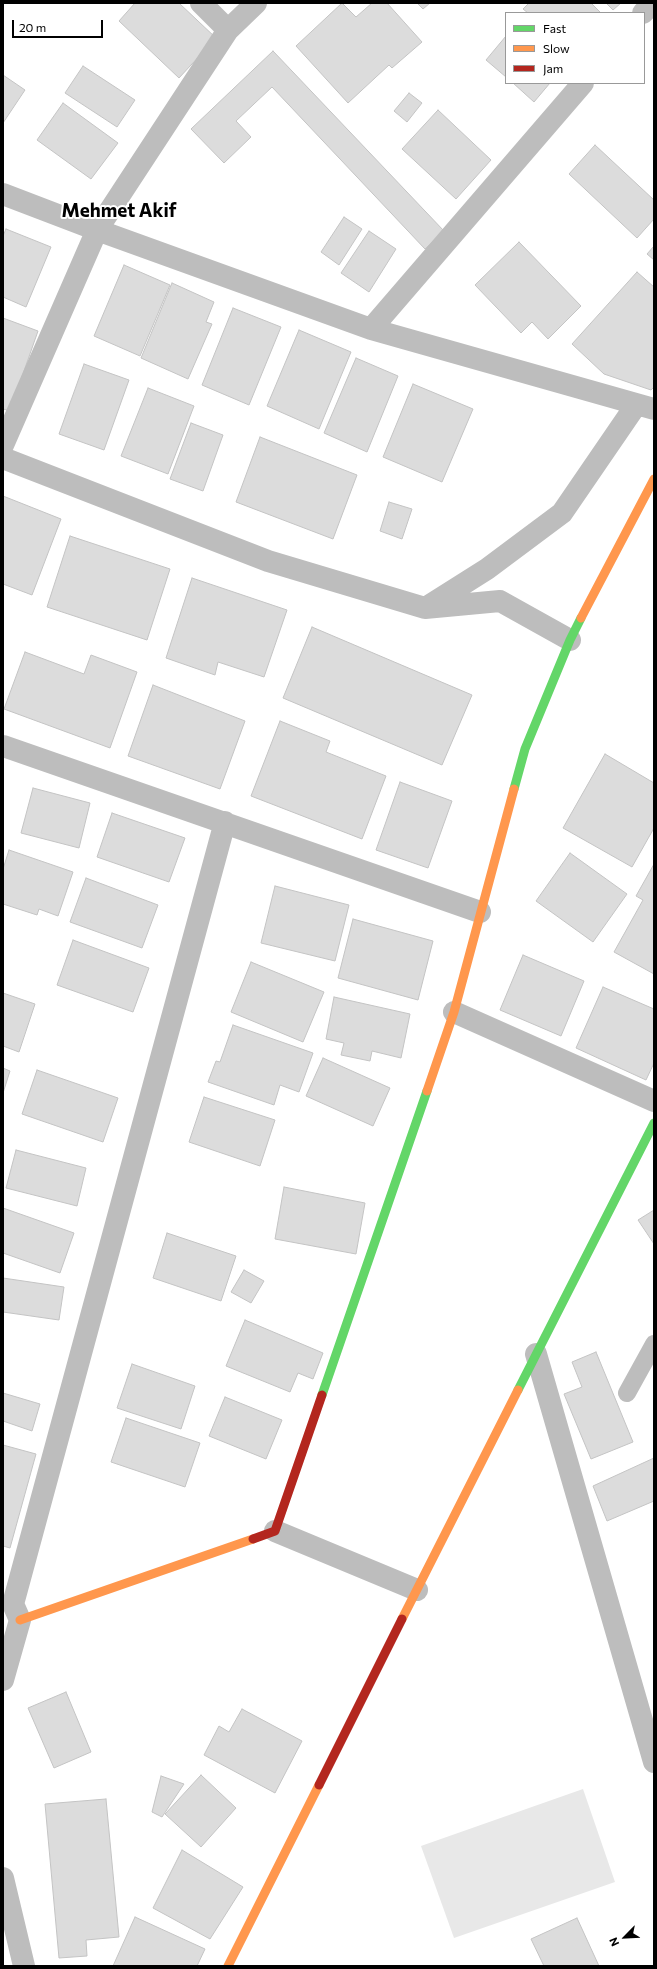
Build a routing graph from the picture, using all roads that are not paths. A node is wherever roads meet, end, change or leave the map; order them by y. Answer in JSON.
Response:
{"nodes":[{"id":1,"x":201,"y":3,"type":"edge"},
{"id":2,"x":256,"y":3,"type":"edge"},
{"id":3,"x":652,"y":3,"type":"edge"},
{"id":4,"x":644,"y":12,"type":"edge"},
{"id":5,"x":228,"y":30,"type":"junction"},
{"id":6,"x":582,"y":84,"type":"edge"},
{"id":7,"x":3,"y":194,"type":"edge"},
{"id":8,"x":97,"y":230,"type":"junction"},
{"id":9,"x":371,"y":328,"type":"junction"},
{"id":10,"x":645,"y":407,"type":"edge"},
{"id":11,"x":3,"y":444,"type":"edge"},
{"id":12,"x":3,"y":458,"type":"edge"},
{"id":13,"x":654,"y":479,"type":"edge"},
{"id":14,"x":425,"y":608,"type":"junction"},
{"id":15,"x":570,"y":640,"type":"junction"},
{"id":16,"x":3,"y":746,"type":"edge"},
{"id":17,"x":226,"y":822,"type":"junction"},
{"id":18,"x":480,"y":912,"type":"junction"},
{"id":19,"x":454,"y":1012,"type":"junction"},
{"id":20,"x":654,"y":1101,"type":"edge"},
{"id":21,"x":654,"y":1124,"type":"edge"},
{"id":22,"x":654,"y":1344,"type":"edge"},
{"id":23,"x":536,"y":1354,"type":"junction"},
{"id":24,"x":627,"y":1393,"type":"dead end"},
{"id":25,"x":275,"y":1531,"type":"junction"},
{"id":26,"x":417,"y":1590,"type":"junction"},
{"id":27,"x":12,"y":1608,"type":"edge"},
{"id":28,"x":3,"y":1680,"type":"edge"},
{"id":29,"x":654,"y":1762,"type":"edge"},
{"id":30,"x":3,"y":1878,"type":"edge"},
{"id":31,"x":24,"y":1966,"type":"edge"},
{"id":32,"x":228,"y":1966,"type":"edge"}],
"edges":[{"from":1,"to":5,"type":"street"},
{"from":2,"to":5,"type":"street"},
{"from":3,"to":4,"type":"street"},
{"from":5,"to":8,"type":"street"},
{"from":6,"to":9,"type":"street"},
{"from":7,"to":8,"type":"street"},
{"from":8,"to":9,"type":"street"},
{"from":8,"to":11,"type":"street"},
{"from":9,"to":10,"type":"street"},
{"from":10,"to":14,"type":"street"},
{"from":12,"to":14,"type":"street"},
{"from":13,"to":15,"type":"street"},
{"from":14,"to":15,"type":"street"},
{"from":15,"to":18,"type":"street"},
{"from":16,"to":17,"type":"street"},
{"from":17,"to":18,"type":"street"},
{"from":17,"to":27,"type":"street"},
{"from":18,"to":19,"type":"street"},
{"from":19,"to":20,"type":"street"},
{"from":19,"to":25,"type":"street"},
{"from":21,"to":23,"type":"street"},
{"from":22,"to":24,"type":"lane"},
{"from":23,"to":26,"type":"street"},
{"from":23,"to":29,"type":"street"},
{"from":25,"to":26,"type":"street"},
{"from":25,"to":27,"type":"street"},
{"from":26,"to":32,"type":"street"},
{"from":27,"to":28,"type":"street"},
{"from":30,"to":31,"type":"street"}]}
